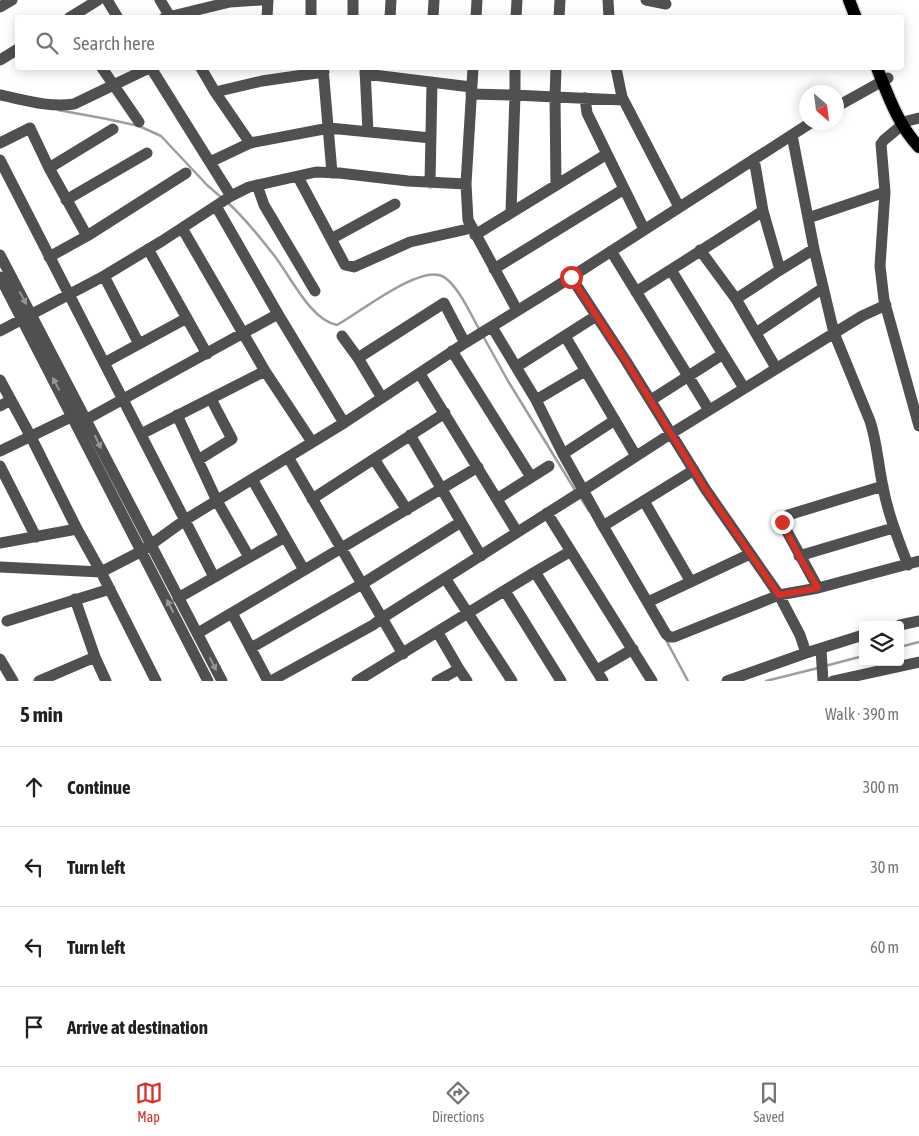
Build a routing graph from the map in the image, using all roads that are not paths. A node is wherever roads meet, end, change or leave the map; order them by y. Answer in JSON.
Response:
{"nodes":[{"id":1,"x":12,"y":0,"type":"edge"},
{"id":2,"x":98,"y":0,"type":"edge"},
{"id":3,"x":107,"y":0,"type":"edge"},
{"id":4,"x":160,"y":0,"type":"edge"},
{"id":5,"x":262,"y":0,"type":"edge"},
{"id":6,"x":268,"y":0,"type":"edge"},
{"id":7,"x":311,"y":0,"type":"edge"},
{"id":8,"x":353,"y":0,"type":"edge"},
{"id":9,"x":391,"y":0,"type":"edge"},
{"id":10,"x":434,"y":0,"type":"edge"},
{"id":11,"x":477,"y":0,"type":"edge"},
{"id":12,"x":516,"y":0,"type":"edge"},
{"id":13,"x":560,"y":0,"type":"edge"},
{"id":14,"x":646,"y":0,"type":"edge"},
{"id":15,"x":849,"y":0,"type":"edge"},
{"id":16,"x":857,"y":0,"type":"edge"},
{"id":17,"x":230,"y":1,"type":"edge"},
{"id":18,"x":605,"y":1,"type":"edge"},
{"id":19,"x":666,"y":4,"type":"dead end"},
{"id":20,"x":0,"y":7,"type":"edge"},
{"id":21,"x":74,"y":15,"type":"edge"},
{"id":22,"x":116,"y":15,"type":"edge"},
{"id":23,"x":167,"y":15,"type":"edge"},
{"id":24,"x":171,"y":15,"type":"edge"},
{"id":25,"x":267,"y":15,"type":"edge"},
{"id":26,"x":311,"y":15,"type":"edge"},
{"id":27,"x":353,"y":15,"type":"edge"},
{"id":28,"x":390,"y":15,"type":"edge"},
{"id":29,"x":433,"y":15,"type":"edge"},
{"id":30,"x":476,"y":15,"type":"edge"},
{"id":31,"x":516,"y":15,"type":"edge"},
{"id":32,"x":559,"y":15,"type":"edge"},
{"id":33,"x":608,"y":15,"type":"edge"},
{"id":34,"x":855,"y":15,"type":"edge"},
{"id":35,"x":863,"y":15,"type":"edge"},
{"id":36,"x":15,"y":51,"type":"edge"},
{"id":37,"x":0,"y":60,"type":"edge"},
{"id":38,"x":103,"y":70,"type":"edge"},
{"id":39,"x":146,"y":70,"type":"edge"},
{"id":40,"x":151,"y":70,"type":"edge"},
{"id":41,"x":202,"y":70,"type":"edge"},
{"id":42,"x":324,"y":70,"type":"edge"},
{"id":43,"x":473,"y":70,"type":"edge"},
{"id":44,"x":516,"y":70,"type":"edge"},
{"id":45,"x":556,"y":70,"type":"edge"},
{"id":46,"x":616,"y":70,"type":"edge"},
{"id":47,"x":365,"y":71,"type":"edge"},
{"id":48,"x":885,"y":75,"type":"edge"},
{"id":49,"x":432,"y":82,"type":"junction"},
{"id":50,"x":114,"y":85,"type":"junction"},
{"id":51,"x":471,"y":90,"type":"junction"},
{"id":52,"x":215,"y":92,"type":"junction"},
{"id":53,"x":515,"y":94,"type":"junction"},
{"id":54,"x":0,"y":95,"type":"edge"},
{"id":55,"x":555,"y":97,"type":"junction"},
{"id":56,"x":585,"y":98,"type":"junction"},
{"id":57,"x":623,"y":100,"type":"junction"},
{"id":58,"x":844,"y":102,"type":"edge"},
{"id":59,"x":910,"y":121,"type":"edge"},
{"id":60,"x":139,"y":122,"type":"dead end"},
{"id":61,"x":113,"y":128,"type":"dead end"},
{"id":62,"x":329,"y":128,"type":"junction"},
{"id":63,"x":800,"y":130,"type":"edge"},
{"id":64,"x":368,"y":132,"type":"junction"},
{"id":65,"x":792,"y":135,"type":"junction"},
{"id":66,"x":919,"y":137,"type":"edge"},
{"id":67,"x":431,"y":138,"type":"junction"},
{"id":68,"x":0,"y":143,"type":"edge"},
{"id":69,"x":250,"y":143,"type":"junction"},
{"id":70,"x":919,"y":147,"type":"edge"},
{"id":71,"x":146,"y":153,"type":"dead end"},
{"id":72,"x":607,"y":154,"type":"junction"},
{"id":73,"x":754,"y":159,"type":"junction"},
{"id":74,"x":0,"y":160,"type":"edge"},
{"id":75,"x":210,"y":162,"type":"junction"},
{"id":76,"x":49,"y":168,"type":"junction"},
{"id":77,"x":186,"y":173,"type":"dead end"},
{"id":78,"x":332,"y":173,"type":"junction"},
{"id":79,"x":298,"y":177,"type":"junction"},
{"id":80,"x":430,"y":182,"type":"junction"},
{"id":81,"x":466,"y":184,"type":"junction"},
{"id":82,"x":257,"y":185,"type":"junction"},
{"id":83,"x":556,"y":185,"type":"junction"},
{"id":84,"x":624,"y":189,"type":"junction"},
{"id":85,"x":885,"y":192,"type":"junction"},
{"id":86,"x":66,"y":200,"type":"junction"},
{"id":87,"x":223,"y":201,"type":"junction"},
{"id":88,"x":395,"y":204,"type":"dead end"},
{"id":89,"x":679,"y":207,"type":"junction"},
{"id":90,"x":763,"y":210,"type":"junction"},
{"id":91,"x":511,"y":212,"type":"junction"},
{"id":92,"x":808,"y":218,"type":"junction"},
{"id":93,"x":182,"y":228,"type":"junction"},
{"id":94,"x":644,"y":229,"type":"junction"},
{"id":95,"x":473,"y":231,"type":"junction"},
{"id":96,"x":87,"y":236,"type":"junction"},
{"id":97,"x":331,"y":239,"type":"junction"},
{"id":98,"x":148,"y":249,"type":"junction"},
{"id":99,"x":814,"y":249,"type":"junction"},
{"id":100,"x":700,"y":250,"type":"junction"},
{"id":101,"x":611,"y":251,"type":"junction"},
{"id":102,"x":0,"y":255,"type":"edge"},
{"id":103,"x":49,"y":257,"type":"junction"},
{"id":104,"x":494,"y":269,"type":"junction"},
{"id":105,"x":671,"y":270,"type":"junction"},
{"id":106,"x":780,"y":270,"type":"junction"},
{"id":107,"x":0,"y":276,"type":"edge"},
{"id":108,"x":104,"y":276,"type":"junction"},
{"id":109,"x":571,"y":277,"type":"junction"},
{"id":110,"x":823,"y":288,"type":"junction"},
{"id":111,"x":315,"y":292,"type":"dead end"},
{"id":112,"x":636,"y":292,"type":"junction"},
{"id":113,"x":68,"y":295,"type":"junction"},
{"id":114,"x":736,"y":299,"type":"junction"},
{"id":115,"x":886,"y":305,"type":"junction"},
{"id":116,"x":517,"y":310,"type":"junction"},
{"id":117,"x":278,"y":314,"type":"junction"},
{"id":118,"x":596,"y":316,"type":"junction"},
{"id":119,"x":27,"y":317,"type":"junction"},
{"id":120,"x":187,"y":318,"type":"junction"},
{"id":121,"x":0,"y":331,"type":"edge"},
{"id":122,"x":485,"y":331,"type":"junction"},
{"id":123,"x":756,"y":333,"type":"junction"},
{"id":124,"x":834,"y":333,"type":"junction"},
{"id":125,"x":244,"y":334,"type":"junction"},
{"id":126,"x":342,"y":336,"type":"dead end"},
{"id":127,"x":564,"y":336,"type":"junction"},
{"id":128,"x":465,"y":343,"type":"junction"},
{"id":129,"x":139,"y":344,"type":"junction"},
{"id":130,"x":452,"y":352,"type":"junction"},
{"id":131,"x":207,"y":354,"type":"junction"},
{"id":132,"x":722,"y":354,"type":"junction"},
{"id":133,"x":358,"y":358,"type":"junction"},
{"id":134,"x":104,"y":363,"type":"junction"},
{"id":135,"x":516,"y":367,"type":"junction"},
{"id":136,"x":776,"y":368,"type":"junction"},
{"id":137,"x":265,"y":371,"type":"junction"},
{"id":138,"x":585,"y":371,"type":"junction"},
{"id":139,"x":420,"y":374,"type":"junction"},
{"id":140,"x":688,"y":376,"type":"junction"},
{"id":141,"x":0,"y":380,"type":"edge"},
{"id":142,"x":744,"y":388,"type":"junction"},
{"id":143,"x":123,"y":398,"type":"junction"},
{"id":144,"x":382,"y":398,"type":"junction"},
{"id":145,"x":211,"y":399,"type":"junction"},
{"id":146,"x":11,"y":400,"type":"junction"},
{"id":147,"x":536,"y":400,"type":"junction"},
{"id":148,"x":651,"y":400,"type":"junction"},
{"id":149,"x":0,"y":406,"type":"edge"},
{"id":150,"x":709,"y":410,"type":"junction"},
{"id":151,"x":445,"y":413,"type":"junction"},
{"id":152,"x":177,"y":415,"type":"junction"},
{"id":153,"x":72,"y":416,"type":"junction"},
{"id":154,"x":87,"y":419,"type":"junction"},
{"id":155,"x":615,"y":420,"type":"junction"},
{"id":156,"x":344,"y":423,"type":"junction"},
{"id":157,"x":919,"y":426,"type":"edge"},
{"id":158,"x":672,"y":433,"type":"junction"},
{"id":159,"x":141,"y":434,"type":"junction"},
{"id":160,"x":410,"y":436,"type":"junction"},
{"id":161,"x":31,"y":437,"type":"junction"},
{"id":162,"x":312,"y":442,"type":"junction"},
{"id":163,"x":0,"y":451,"type":"edge"},
{"id":164,"x":563,"y":454,"type":"junction"},
{"id":165,"x":636,"y":456,"type":"junction"},
{"id":166,"x":288,"y":457,"type":"junction"},
{"id":167,"x":374,"y":458,"type":"junction"},
{"id":168,"x":198,"y":460,"type":"junction"},
{"id":169,"x":0,"y":466,"type":"edge"},
{"id":170,"x":549,"y":466,"type":"dead end"},
{"id":171,"x":478,"y":467,"type":"junction"},
{"id":172,"x":694,"y":470,"type":"junction"},
{"id":173,"x":531,"y":477,"type":"junction"},
{"id":174,"x":252,"y":479,"type":"junction"},
{"id":175,"x":883,"y":486,"type":"junction"},
{"id":176,"x":441,"y":489,"type":"junction"},
{"id":177,"x":580,"y":493,"type":"junction"},
{"id":178,"x":312,"y":499,"type":"junction"},
{"id":179,"x":497,"y":499,"type":"junction"},
{"id":180,"x":217,"y":501,"type":"junction"},
{"id":181,"x":644,"y":501,"type":"junction"},
{"id":182,"x":407,"y":510,"type":"junction"},
{"id":183,"x":547,"y":513,"type":"junction"},
{"id":184,"x":185,"y":520,"type":"junction"},
{"id":185,"x":461,"y":522,"type":"junction"},
{"id":186,"x":603,"y":526,"type":"junction"},
{"id":187,"x":893,"y":528,"type":"junction"},
{"id":188,"x":77,"y":529,"type":"junction"},
{"id":189,"x":517,"y":532,"type":"junction"},
{"id":190,"x":36,"y":537,"type":"junction"},
{"id":191,"x":285,"y":537,"type":"junction"},
{"id":192,"x":0,"y":543,"type":"edge"},
{"id":193,"x":146,"y":548,"type":"junction"},
{"id":194,"x":341,"y":549,"type":"junction"},
{"id":195,"x":571,"y":550,"type":"junction"},
{"id":196,"x":750,"y":554,"type":"junction"},
{"id":197,"x":481,"y":556,"type":"junction"},
{"id":198,"x":799,"y":556,"type":"junction"},
{"id":199,"x":249,"y":557,"type":"junction"},
{"id":200,"x":914,"y":563,"type":"edge"},
{"id":201,"x":0,"y":567,"type":"edge"},
{"id":202,"x":304,"y":570,"type":"junction"},
{"id":203,"x":101,"y":572,"type":"junction"},
{"id":204,"x":535,"y":572,"type":"junction"},
{"id":205,"x":214,"y":577,"type":"junction"},
{"id":206,"x":445,"y":578,"type":"junction"},
{"id":207,"x":690,"y":582,"type":"junction"},
{"id":208,"x":362,"y":584,"type":"junction"},
{"id":209,"x":818,"y":588,"type":"junction"},
{"id":210,"x":110,"y":589,"type":"junction"},
{"id":211,"x":506,"y":591,"type":"junction"},
{"id":212,"x":779,"y":595,"type":"junction"},
{"id":213,"x":178,"y":598,"type":"junction"},
{"id":214,"x":76,"y":599,"type":"junction"},
{"id":215,"x":648,"y":602,"type":"junction"},
{"id":216,"x":232,"y":612,"type":"junction"},
{"id":217,"x":468,"y":613,"type":"junction"},
{"id":218,"x":382,"y":618,"type":"junction"},
{"id":219,"x":919,"y":621,"type":"edge"},
{"id":220,"x":7,"y":622,"type":"dead end"},
{"id":221,"x":904,"y":624,"type":"edge"},
{"id":222,"x":198,"y":633,"type":"junction"},
{"id":223,"x":438,"y":633,"type":"junction"},
{"id":224,"x":859,"y":636,"type":"edge"},
{"id":225,"x":250,"y":648,"type":"junction"},
{"id":226,"x":821,"y":648,"type":"junction"},
{"id":227,"x":633,"y":649,"type":"junction"},
{"id":228,"x":806,"y":653,"type":"junction"},
{"id":229,"x":403,"y":654,"type":"junction"},
{"id":230,"x":95,"y":656,"type":"junction"},
{"id":231,"x":0,"y":659,"type":"edge"},
{"id":232,"x":919,"y":662,"type":"edge"},
{"id":233,"x":459,"y":669,"type":"junction"},
{"id":234,"x":597,"y":670,"type":"junction"},
{"id":235,"x":822,"y":671,"type":"edge"},
{"id":236,"x":379,"y":676,"type":"edge"},
{"id":237,"x":13,"y":681,"type":"edge"},
{"id":238,"x":39,"y":681,"type":"edge"},
{"id":239,"x":106,"y":681,"type":"edge"},
{"id":240,"x":156,"y":681,"type":"edge"},
{"id":241,"x":208,"y":681,"type":"edge"},
{"id":242,"x":222,"y":681,"type":"edge"},
{"id":243,"x":270,"y":681,"type":"edge"},
{"id":244,"x":357,"y":681,"type":"edge"},
{"id":245,"x":437,"y":681,"type":"edge"},
{"id":246,"x":467,"y":681,"type":"edge"},
{"id":247,"x":512,"y":681,"type":"edge"},
{"id":248,"x":561,"y":681,"type":"edge"},
{"id":249,"x":603,"y":681,"type":"edge"},
{"id":250,"x":652,"y":681,"type":"edge"},
{"id":251,"x":727,"y":681,"type":"edge"},
{"id":252,"x":833,"y":681,"type":"edge"}],
"edges":[{"from":1,"to":20,"type":"street"},
{"from":2,"to":21,"type":"street"},
{"from":3,"to":22,"type":"street"},
{"from":4,"to":23,"type":"street"},
{"from":5,"to":17,"type":"street"},
{"from":6,"to":25,"type":"street"},
{"from":7,"to":26,"type":"street"},
{"from":8,"to":27,"type":"street"},
{"from":9,"to":28,"type":"street"},
{"from":10,"to":29,"type":"street"},
{"from":11,"to":30,"type":"street"},
{"from":12,"to":31,"type":"street"},
{"from":13,"to":32,"type":"street"},
{"from":14,"to":19,"type":"street"},
{"from":15,"to":34,"type":"main road"},
{"from":16,"to":35,"type":"main road"},
{"from":17,"to":24,"type":"street"},
{"from":18,"to":33,"type":"street"},
{"from":36,"to":37,"type":"street"},
{"from":38,"to":50,"type":"street"},
{"from":39,"to":50,"type":"street"},
{"from":40,"to":75,"type":"street"},
{"from":41,"to":52,"type":"street"},
{"from":42,"to":52,"type":"street"},
{"from":42,"to":62,"type":"street"},
{"from":43,"to":51,"type":"street"},
{"from":44,"to":53,"type":"street"},
{"from":45,"to":55,"type":"street"},
{"from":46,"to":57,"type":"street"},
{"from":47,"to":49,"type":"street"},
{"from":47,"to":64,"type":"street"},
{"from":48,"to":58,"type":"street"},
{"from":48,"to":59,"type":"main road"},
{"from":49,"to":51,"type":"street"},
{"from":49,"to":67,"type":"street"},
{"from":50,"to":54,"type":"street"},
{"from":50,"to":60,"type":"street"},
{"from":51,"to":53,"type":"street"},
{"from":51,"to":81,"type":"street"},
{"from":52,"to":69,"type":"street"},
{"from":53,"to":55,"type":"street"},
{"from":53,"to":91,"type":"street"},
{"from":55,"to":56,"type":"street"},
{"from":55,"to":83,"type":"street"},
{"from":56,"to":57,"type":"street"},
{"from":56,"to":72,"type":"street"},
{"from":57,"to":89,"type":"street"},
{"from":59,"to":66,"type":"main road"},
{"from":59,"to":70,"type":"main road"},
{"from":59,"to":85,"type":"street"},
{"from":61,"to":76,"type":"street"},
{"from":62,"to":64,"type":"street"},
{"from":62,"to":69,"type":"street"},
{"from":62,"to":78,"type":"street"},
{"from":63,"to":65,"type":"street"},
{"from":64,"to":67,"type":"street"},
{"from":65,"to":73,"type":"street"},
{"from":65,"to":92,"type":"street"},
{"from":67,"to":80,"type":"street"},
{"from":68,"to":76,"type":"street"},
{"from":69,"to":75,"type":"street"},
{"from":71,"to":86,"type":"street"},
{"from":72,"to":83,"type":"street"},
{"from":72,"to":84,"type":"street"},
{"from":73,"to":89,"type":"street"},
{"from":73,"to":90,"type":"street"},
{"from":74,"to":103,"type":"street"},
{"from":75,"to":87,"type":"street"},
{"from":76,"to":86,"type":"street"},
{"from":77,"to":96,"type":"street"},
{"from":78,"to":79,"type":"street"},
{"from":78,"to":80,"type":"street"},
{"from":79,"to":82,"type":"street"},
{"from":79,"to":97,"type":"street"},
{"from":80,"to":81,"type":"street"},
{"from":81,"to":95,"type":"street"},
{"from":82,"to":87,"type":"street"},
{"from":82,"to":111,"type":"street"},
{"from":83,"to":91,"type":"street"},
{"from":84,"to":94,"type":"street"},
{"from":84,"to":104,"type":"street"},
{"from":85,"to":92,"type":"street"},
{"from":85,"to":115,"type":"street"},
{"from":86,"to":96,"type":"street"},
{"from":87,"to":93,"type":"street"},
{"from":87,"to":117,"type":"street"},
{"from":88,"to":97,"type":"street"},
{"from":89,"to":94,"type":"street"},
{"from":90,"to":100,"type":"street"},
{"from":90,"to":106,"type":"street"},
{"from":91,"to":95,"type":"street"},
{"from":92,"to":99,"type":"street"},
{"from":93,"to":98,"type":"street"},
{"from":93,"to":125,"type":"street"},
{"from":94,"to":101,"type":"street"},
{"from":95,"to":97,"type":"street"},
{"from":95,"to":104,"type":"street"},
{"from":96,"to":103,"type":"street"},
{"from":98,"to":108,"type":"street"},
{"from":98,"to":120,"type":"street"},
{"from":99,"to":106,"type":"street"},
{"from":99,"to":110,"type":"street"},
{"from":100,"to":105,"type":"street"},
{"from":100,"to":114,"type":"street"},
{"from":101,"to":109,"type":"street"},
{"from":101,"to":112,"type":"street"},
{"from":102,"to":119,"type":"street","one_way":true},
{"from":103,"to":113,"type":"street"},
{"from":104,"to":116,"type":"street"},
{"from":105,"to":112,"type":"street"},
{"from":105,"to":132,"type":"street"},
{"from":106,"to":114,"type":"street"},
{"from":107,"to":119,"type":"street"},
{"from":108,"to":113,"type":"street"},
{"from":108,"to":129,"type":"street"},
{"from":109,"to":116,"type":"street"},
{"from":109,"to":118,"type":"street"},
{"from":110,"to":123,"type":"street"},
{"from":110,"to":124,"type":"street"},
{"from":112,"to":140,"type":"street"},
{"from":113,"to":119,"type":"street"},
{"from":113,"to":134,"type":"street"},
{"from":114,"to":123,"type":"street"},
{"from":115,"to":124,"type":"street"},
{"from":115,"to":157,"type":"street"},
{"from":116,"to":122,"type":"street"},
{"from":117,"to":125,"type":"street"},
{"from":117,"to":156,"type":"street"},
{"from":118,"to":127,"type":"street"},
{"from":118,"to":148,"type":"street"},
{"from":119,"to":121,"type":"street"},
{"from":153,"to":119,"type":"street","one_way":true},
{"from":119,"to":154,"type":"street"},
{"from":120,"to":129,"type":"street"},
{"from":120,"to":131,"type":"street"},
{"from":122,"to":128,"type":"street"},
{"from":122,"to":135,"type":"street"},
{"from":123,"to":136,"type":"street"},
{"from":124,"to":136,"type":"street"},
{"from":124,"to":175,"type":"street"},
{"from":125,"to":131,"type":"street"},
{"from":125,"to":137,"type":"street"},
{"from":126,"to":133,"type":"street"},
{"from":127,"to":135,"type":"street"},
{"from":127,"to":138,"type":"street"},
{"from":128,"to":130,"type":"street"},
{"from":128,"to":133,"type":"street"},
{"from":129,"to":134,"type":"street"},
{"from":130,"to":139,"type":"street"},
{"from":130,"to":173,"type":"street"},
{"from":131,"to":143,"type":"street"},
{"from":132,"to":140,"type":"street"},
{"from":132,"to":142,"type":"street"},
{"from":133,"to":144,"type":"street"},
{"from":134,"to":143,"type":"street"},
{"from":135,"to":147,"type":"street"},
{"from":136,"to":142,"type":"street"},
{"from":137,"to":145,"type":"street"},
{"from":137,"to":162,"type":"street"},
{"from":138,"to":147,"type":"street"},
{"from":138,"to":155,"type":"street"},
{"from":139,"to":144,"type":"street"},
{"from":139,"to":151,"type":"street"},
{"from":140,"to":148,"type":"street"},
{"from":140,"to":150,"type":"street"},
{"from":141,"to":146,"type":"street"},
{"from":142,"to":150,"type":"street"},
{"from":143,"to":154,"type":"street"},
{"from":143,"to":159,"type":"street"},
{"from":144,"to":156,"type":"street"},
{"from":145,"to":152,"type":"street"},
{"from":145,"to":168,"type":"street"},
{"from":146,"to":149,"type":"street"},
{"from":146,"to":161,"type":"street"},
{"from":147,"to":164,"type":"street"},
{"from":148,"to":158,"type":"street"},
{"from":150,"to":158,"type":"street"},
{"from":151,"to":160,"type":"street"},
{"from":151,"to":171,"type":"street"},
{"from":152,"to":159,"type":"street"},
{"from":152,"to":168,"type":"street"},
{"from":153,"to":161,"type":"street"},
{"from":153,"to":193,"type":"street"},
{"from":154,"to":193,"type":"street","one_way":true},
{"from":155,"to":164,"type":"street"},
{"from":155,"to":165,"type":"street"},
{"from":156,"to":162,"type":"street"},
{"from":158,"to":165,"type":"street"},
{"from":158,"to":172,"type":"street"},
{"from":159,"to":184,"type":"street"},
{"from":160,"to":167,"type":"street"},
{"from":160,"to":176,"type":"street"},
{"from":161,"to":163,"type":"street"},
{"from":161,"to":188,"type":"street"},
{"from":162,"to":166,"type":"street"},
{"from":164,"to":177,"type":"street"},
{"from":165,"to":177,"type":"street"},
{"from":166,"to":174,"type":"street"},
{"from":166,"to":178,"type":"street"},
{"from":167,"to":178,"type":"street"},
{"from":167,"to":182,"type":"street"},
{"from":168,"to":180,"type":"street"},
{"from":169,"to":190,"type":"street"},
{"from":170,"to":173,"type":"street"},
{"from":171,"to":176,"type":"street"},
{"from":171,"to":179,"type":"street"},
{"from":172,"to":181,"type":"street"},
{"from":172,"to":196,"type":"street"},
{"from":173,"to":179,"type":"street"},
{"from":174,"to":180,"type":"street"},
{"from":174,"to":191,"type":"street"},
{"from":175,"to":187,"type":"street"},
{"from":175,"to":198,"type":"street"},
{"from":176,"to":182,"type":"street"},
{"from":176,"to":185,"type":"street"},
{"from":177,"to":183,"type":"street"},
{"from":177,"to":186,"type":"street"},
{"from":178,"to":194,"type":"street"},
{"from":179,"to":189,"type":"street"},
{"from":180,"to":184,"type":"street"},
{"from":180,"to":199,"type":"street"},
{"from":181,"to":186,"type":"street"},
{"from":181,"to":207,"type":"street"},
{"from":182,"to":194,"type":"street"},
{"from":183,"to":189,"type":"street"},
{"from":183,"to":195,"type":"street"},
{"from":184,"to":193,"type":"street"},
{"from":184,"to":205,"type":"street"},
{"from":185,"to":197,"type":"street"},
{"from":185,"to":208,"type":"street"},
{"from":186,"to":215,"type":"street"},
{"from":187,"to":198,"type":"street"},
{"from":187,"to":200,"type":"street"},
{"from":188,"to":190,"type":"street"},
{"from":188,"to":203,"type":"street"},
{"from":189,"to":197,"type":"street"},
{"from":190,"to":192,"type":"street"},
{"from":191,"to":199,"type":"street"},
{"from":191,"to":202,"type":"street"},
{"from":193,"to":203,"type":"street"},
{"from":193,"to":213,"type":"street"},
{"from":241,"to":193,"type":"street","one_way":true},
{"from":194,"to":202,"type":"street"},
{"from":194,"to":208,"type":"street"},
{"from":195,"to":204,"type":"street"},
{"from":195,"to":227,"type":"street"},
{"from":196,"to":207,"type":"street"},
{"from":196,"to":212,"type":"street"},
{"from":197,"to":206,"type":"street"},
{"from":198,"to":209,"type":"street"},
{"from":199,"to":205,"type":"street"},
{"from":200,"to":209,"type":"street"},
{"from":201,"to":203,"type":"street"},
{"from":202,"to":216,"type":"street"},
{"from":203,"to":210,"type":"street"},
{"from":204,"to":211,"type":"street"},
{"from":204,"to":234,"type":"street"},
{"from":205,"to":213,"type":"street"},
{"from":206,"to":217,"type":"street"},
{"from":206,"to":218,"type":"street"},
{"from":207,"to":215,"type":"street"},
{"from":208,"to":218,"type":"street"},
{"from":208,"to":225,"type":"street"},
{"from":209,"to":212,"type":"street"},
{"from":210,"to":214,"type":"street"},
{"from":210,"to":240,"type":"street"},
{"from":211,"to":217,"type":"street"},
{"from":211,"to":248,"type":"street"},
{"from":212,"to":215,"type":"street"},
{"from":212,"to":228,"type":"street"},
{"from":213,"to":222,"type":"street"},
{"from":214,"to":220,"type":"street"},
{"from":214,"to":230,"type":"street"},
{"from":216,"to":222,"type":"street"},
{"from":216,"to":225,"type":"street"},
{"from":217,"to":223,"type":"street"},
{"from":217,"to":247,"type":"street"},
{"from":218,"to":229,"type":"street"},
{"from":218,"to":243,"type":"street"},
{"from":219,"to":221,"type":"street"},
{"from":222,"to":242,"type":"street","one_way":true},
{"from":223,"to":229,"type":"street"},
{"from":223,"to":233,"type":"street"},
{"from":224,"to":226,"type":"street"},
{"from":225,"to":243,"type":"street"},
{"from":226,"to":228,"type":"street"},
{"from":226,"to":235,"type":"street"},
{"from":227,"to":234,"type":"street"},
{"from":227,"to":250,"type":"street"},
{"from":228,"to":251,"type":"street"},
{"from":229,"to":236,"type":"street"},
{"from":230,"to":238,"type":"street"},
{"from":230,"to":239,"type":"street"},
{"from":231,"to":237,"type":"street"},
{"from":232,"to":252,"type":"street"},
{"from":233,"to":245,"type":"street"},
{"from":233,"to":246,"type":"street"},
{"from":234,"to":249,"type":"street"},
{"from":236,"to":244,"type":"street"}]}
